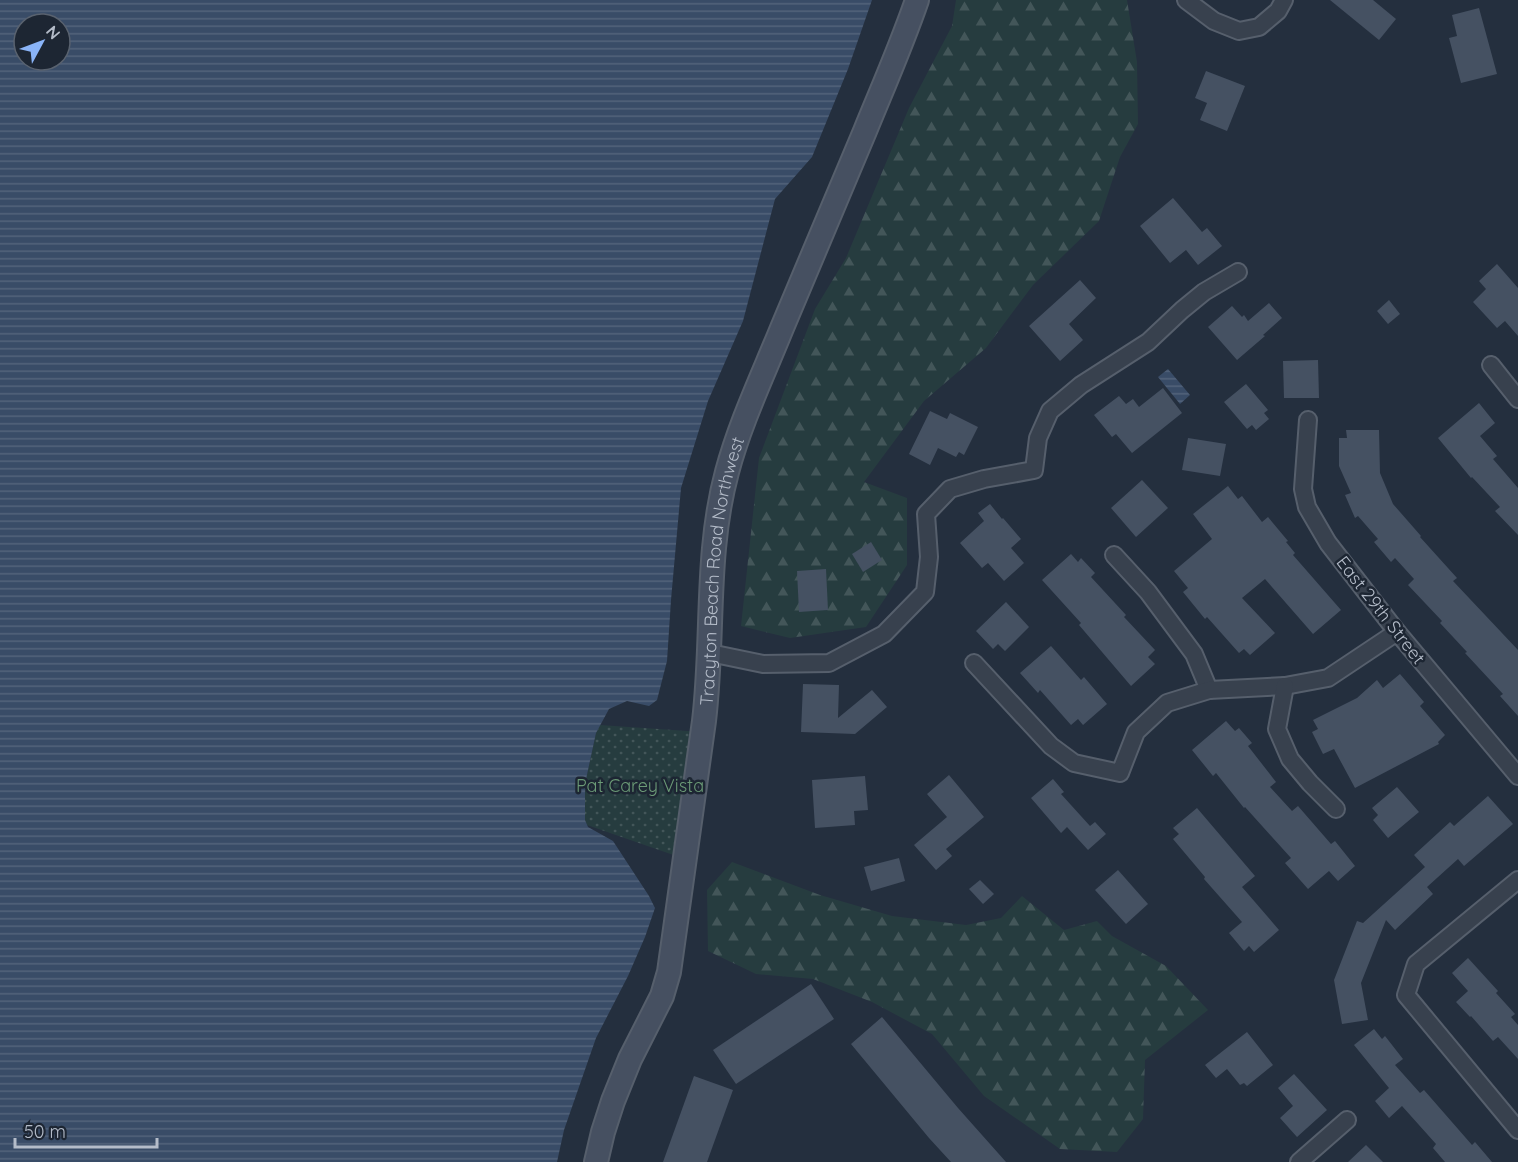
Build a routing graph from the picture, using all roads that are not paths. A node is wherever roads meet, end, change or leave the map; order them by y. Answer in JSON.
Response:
{"nodes":[{"id":1,"x":917,"y":0,"type":"edge"},
{"id":2,"x":1185,"y":0,"type":"edge"},
{"id":3,"x":1284,"y":0,"type":"edge"},
{"id":4,"x":1238,"y":272,"type":"dead end"},
{"id":5,"x":1491,"y":365,"type":"dead end"},
{"id":6,"x":1518,"y":399,"type":"edge"},
{"id":7,"x":1308,"y":420,"type":"dead end"},
{"id":8,"x":1114,"y":555,"type":"dead end"},
{"id":9,"x":1397,"y":632,"type":"junction"},
{"id":10,"x":710,"y":653,"type":"junction"},
{"id":11,"x":974,"y":663,"type":"dead end"},
{"id":12,"x":1285,"y":686,"type":"junction"},
{"id":13,"x":1209,"y":690,"type":"junction"},
{"id":14,"x":1518,"y":776,"type":"edge"},
{"id":15,"x":1336,"y":809,"type":"dead end"},
{"id":16,"x":1518,"y":880,"type":"edge"},
{"id":17,"x":1347,"y":1120,"type":"dead end"},
{"id":18,"x":1518,"y":1131,"type":"edge"},
{"id":19,"x":596,"y":1162,"type":"edge"},
{"id":20,"x":1299,"y":1162,"type":"edge"}],
"edges":[{"from":1,"to":10,"type":"main road","name":"Tracyton Beach Road Northwest"},
{"from":2,"to":3,"type":"street"},
{"from":4,"to":10,"type":"street"},
{"from":5,"to":6,"type":"street"},
{"from":7,"to":9,"type":"street","name":"East 29th Street"},
{"from":8,"to":13,"type":"street"},
{"from":9,"to":12,"type":"street"},
{"from":9,"to":14,"type":"street","name":"East 29th Street"},
{"from":10,"to":19,"type":"main road","name":"Tracyton Beach Road Northwest"},
{"from":11,"to":13,"type":"street"},
{"from":12,"to":13,"type":"street"},
{"from":12,"to":15,"type":"street"},
{"from":16,"to":18,"type":"street"},
{"from":17,"to":20,"type":"street"}]}
